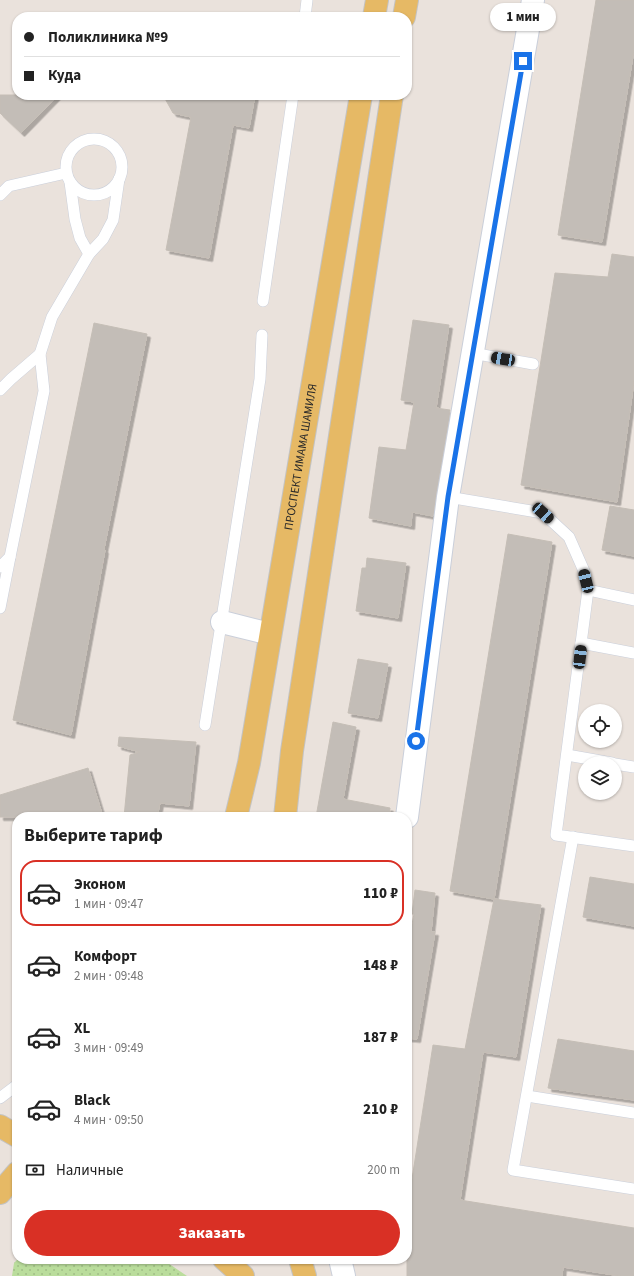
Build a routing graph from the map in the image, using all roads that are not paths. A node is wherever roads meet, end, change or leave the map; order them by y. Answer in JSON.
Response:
{"nodes":[{"id":1,"x":307,"y":0,"type":"edge"},
{"id":2,"x":377,"y":0,"type":"edge"},
{"id":3,"x":407,"y":0,"type":"edge"},
{"id":4,"x":533,"y":0,"type":"edge"},
{"id":5,"x":306,"y":12,"type":"edge"},
{"id":6,"x":375,"y":12,"type":"edge"},
{"id":7,"x":405,"y":12,"type":"edge"},
{"id":8,"x":292,"y":100,"type":"edge"},
{"id":9,"x":360,"y":100,"type":"edge"},
{"id":10,"x":391,"y":100,"type":"edge"},
{"id":11,"x":68,"y":177,"type":"junction"},
{"id":12,"x":119,"y":179,"type":"junction"},
{"id":13,"x":0,"y":195,"type":"edge"},
{"id":14,"x":89,"y":254,"type":"junction"},
{"id":15,"x":263,"y":301,"type":"dead end"},
{"id":16,"x":262,"y":335,"type":"dead end"},
{"id":17,"x":472,"y":353,"type":"junction"},
{"id":18,"x":40,"y":354,"type":"junction"},
{"id":19,"x":533,"y":364,"type":"dead end"},
{"id":20,"x":0,"y":390,"type":"edge"},
{"id":21,"x":448,"y":497,"type":"junction"},
{"id":22,"x":10,"y":557,"type":"junction"},
{"id":23,"x":0,"y":567,"type":"edge"},
{"id":24,"x":588,"y":590,"type":"junction"},
{"id":25,"x":634,"y":600,"type":"edge"},
{"id":26,"x":0,"y":608,"type":"edge"},
{"id":27,"x":222,"y":622,"type":"junction"},
{"id":28,"x":270,"y":634,"type":"junction"},
{"id":29,"x":581,"y":643,"type":"junction"},
{"id":30,"x":634,"y":652,"type":"edge"},
{"id":31,"x":205,"y":725,"type":"dead end"},
{"id":32,"x":567,"y":755,"type":"junction"},
{"id":33,"x":578,"y":757,"type":"edge"},
{"id":34,"x":622,"y":765,"type":"edge"},
{"id":35,"x":634,"y":767,"type":"edge"},
{"id":36,"x":237,"y":812,"type":"edge"},
{"id":37,"x":286,"y":812,"type":"edge"},
{"id":38,"x":408,"y":812,"type":"edge"},
{"id":39,"x":573,"y":837,"type":"junction"},
{"id":40,"x":634,"y":846,"type":"edge"},
{"id":41,"x":12,"y":1089,"type":"edge"},
{"id":42,"x":527,"y":1096,"type":"junction"},
{"id":43,"x":0,"y":1098,"type":"edge"},
{"id":44,"x":634,"y":1113,"type":"edge"},
{"id":45,"x":0,"y":1126,"type":"edge"},
{"id":46,"x":12,"y":1133,"type":"edge"},
{"id":47,"x":12,"y":1179,"type":"edge"},
{"id":48,"x":634,"y":1189,"type":"edge"},
{"id":49,"x":0,"y":1193,"type":"edge"},
{"id":50,"x":230,"y":1264,"type":"edge"},
{"id":51,"x":301,"y":1264,"type":"edge"},
{"id":52,"x":341,"y":1264,"type":"edge"},
{"id":53,"x":243,"y":1276,"type":"edge"},
{"id":54,"x":304,"y":1276,"type":"edge"},
{"id":55,"x":344,"y":1276,"type":"edge"}],
"edges":[{"from":1,"to":5,"type":"lane"},
{"from":2,"to":6,"type":"main road"},
{"from":3,"to":7,"type":"main road"},
{"from":4,"to":17,"type":"street"},
{"from":8,"to":15,"type":"lane"},
{"from":9,"to":28,"type":"main road","name":"ПРОСПЕКТ ИМАМА ШАМИЛЯ"},
{"from":10,"to":37,"type":"main road"},
{"from":11,"to":12,"type":"lane"},
{"from":11,"to":12,"type":"lane"},
{"from":11,"to":13,"type":"lane"},
{"from":11,"to":14,"type":"lane"},
{"from":12,"to":14,"type":"lane"},
{"from":14,"to":18,"type":"lane"},
{"from":16,"to":27,"type":"lane"},
{"from":17,"to":19,"type":"lane"},
{"from":17,"to":21,"type":"street"},
{"from":18,"to":20,"type":"lane"},
{"from":18,"to":22,"type":"lane"},
{"from":21,"to":24,"type":"lane"},
{"from":21,"to":38,"type":"street"},
{"from":22,"to":23,"type":"lane"},
{"from":22,"to":26,"type":"lane"},
{"from":24,"to":25,"type":"lane"},
{"from":24,"to":29,"type":"lane"},
{"from":27,"to":28,"type":"street"},
{"from":27,"to":31,"type":"lane"},
{"from":28,"to":36,"type":"main road","name":"ПРОСПЕКТ ИМАМА ШАМИЛЯ"},
{"from":29,"to":30,"type":"lane"},
{"from":29,"to":32,"type":"lane"},
{"from":32,"to":33,"type":"lane"},
{"from":32,"to":39,"type":"lane"},
{"from":34,"to":35,"type":"lane"},
{"from":39,"to":40,"type":"lane"},
{"from":39,"to":42,"type":"lane"},
{"from":41,"to":43,"type":"lane"},
{"from":42,"to":44,"type":"lane"},
{"from":42,"to":48,"type":"lane"},
{"from":45,"to":46,"type":"main road"},
{"from":47,"to":49,"type":"main road"},
{"from":50,"to":53,"type":"main road"},
{"from":51,"to":54,"type":"main road"},
{"from":52,"to":55,"type":"street"}]}
